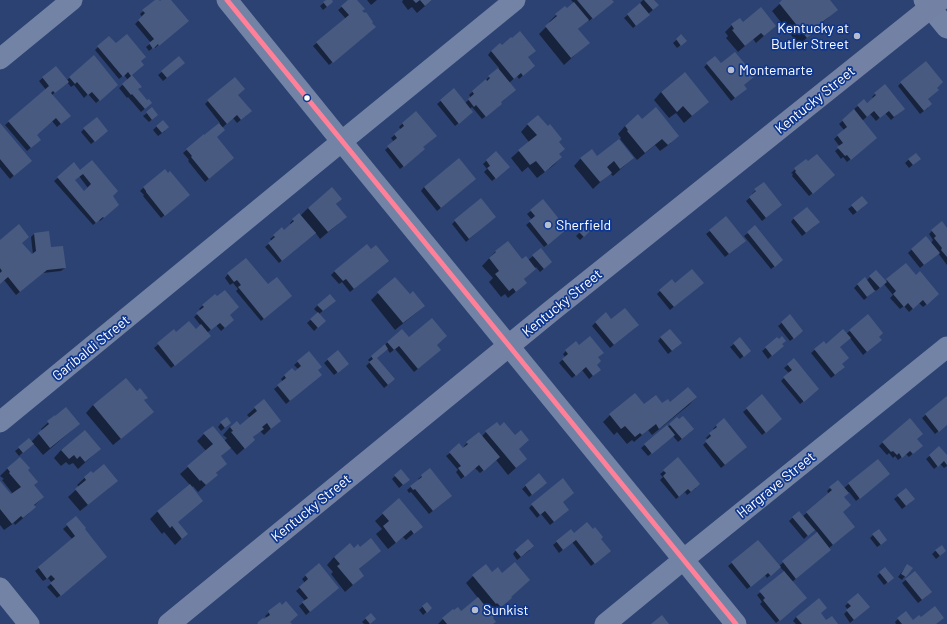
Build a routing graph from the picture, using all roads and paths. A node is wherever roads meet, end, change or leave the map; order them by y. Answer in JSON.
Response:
{"nodes":[{"id":1,"x":72,"y":0,"type":"edge"},
{"id":2,"x":227,"y":0,"type":"edge"},
{"id":3,"x":515,"y":0,"type":"edge"},
{"id":4,"x":931,"y":3,"type":"edge"},
{"id":5,"x":947,"y":28,"type":"edge"},
{"id":6,"x":0,"y":59,"type":"edge"},
{"id":7,"x":342,"y":142,"type":"junction"},
{"id":8,"x":509,"y":346,"type":"junction"},
{"id":9,"x":947,"y":346,"type":"edge"},
{"id":10,"x":0,"y":422,"type":"edge"},
{"id":11,"x":684,"y":559,"type":"junction"},
{"id":12,"x":0,"y":588,"type":"edge"},
{"id":13,"x":29,"y":624,"type":"edge"},
{"id":14,"x":169,"y":624,"type":"edge"},
{"id":15,"x":605,"y":624,"type":"edge"},
{"id":16,"x":736,"y":624,"type":"edge"}],
"edges":[{"from":1,"to":6,"type":"street"},
{"from":2,"to":7,"type":"street"},
{"from":3,"to":7,"type":"street","name":"Garibaldi Street"},
{"from":4,"to":5,"type":"street"},
{"from":4,"to":8,"type":"main road","name":"Kentucky Street"},
{"from":7,"to":8,"type":"street"},
{"from":7,"to":10,"type":"street","name":"Garibaldi Street"},
{"from":8,"to":11,"type":"street"},
{"from":8,"to":14,"type":"main road","name":"Kentucky Street"},
{"from":9,"to":11,"type":"street","name":"Hargrave Street"},
{"from":11,"to":15,"type":"street","name":"Hargrave Street"},
{"from":11,"to":16,"type":"street"},
{"from":12,"to":13,"type":"street"}]}
